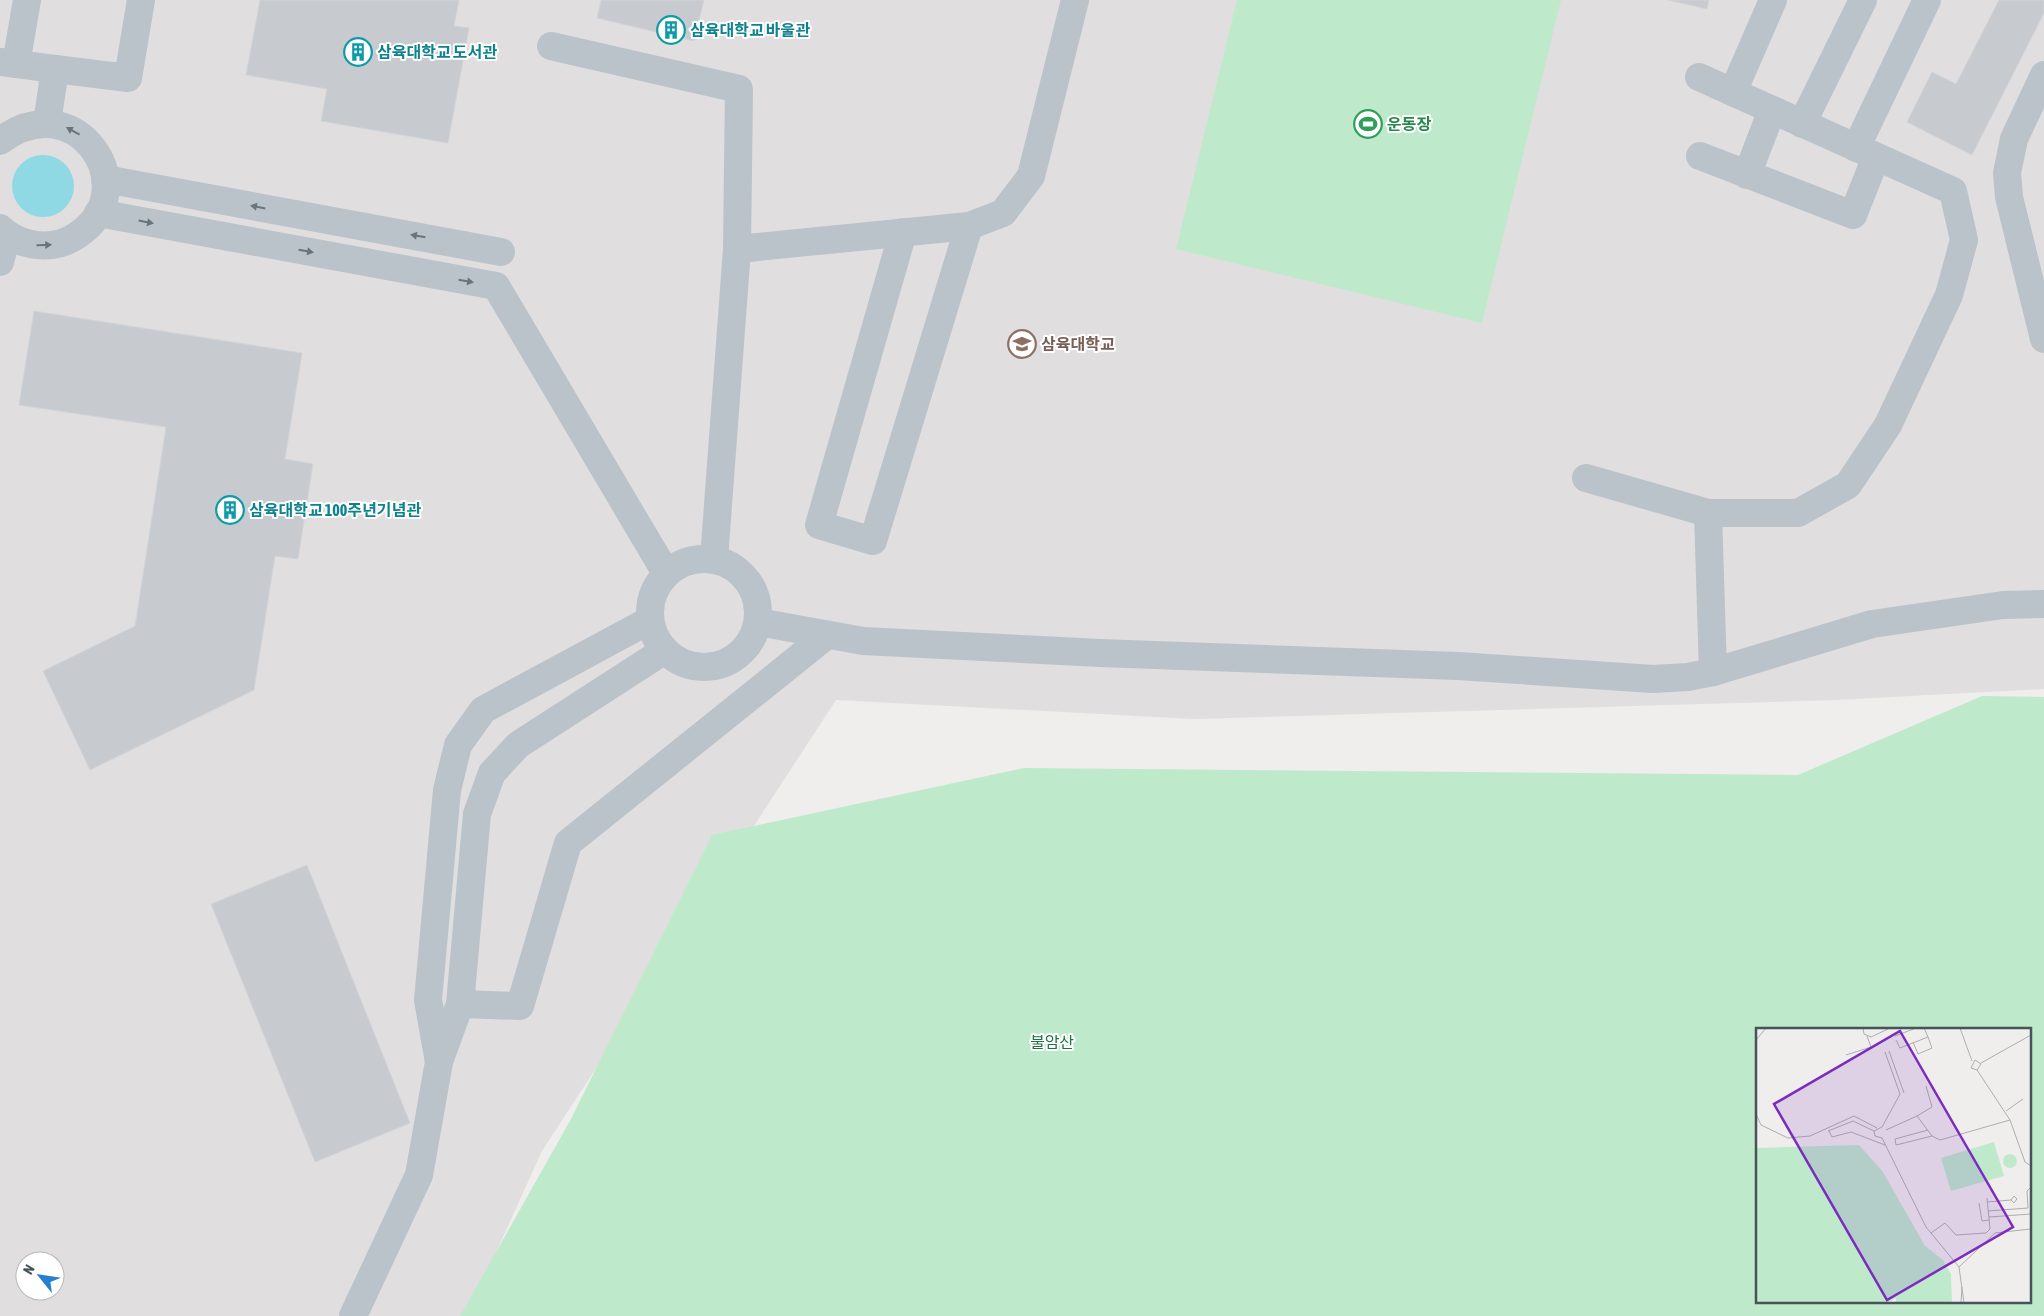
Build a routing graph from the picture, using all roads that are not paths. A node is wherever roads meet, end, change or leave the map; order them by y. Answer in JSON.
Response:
{"nodes":[{"id":1,"x":27,"y":0,"type":"edge"},
{"id":2,"x":141,"y":0,"type":"edge"},
{"id":3,"x":1075,"y":0,"type":"edge"},
{"id":4,"x":1773,"y":0,"type":"edge"},
{"id":5,"x":1863,"y":0,"type":"edge"},
{"id":6,"x":1927,"y":0,"type":"edge"},
{"id":7,"x":551,"y":46,"type":"dead end"},
{"id":8,"x":8,"y":63,"type":"edge"},
{"id":9,"x":56,"y":69,"type":"junction"},
{"id":10,"x":2044,"y":75,"type":"edge"},
{"id":11,"x":1699,"y":77,"type":"dead end"},
{"id":12,"x":1733,"y":92,"type":"junction"},
{"id":13,"x":1772,"y":110,"type":"junction"},
{"id":14,"x":47,"y":122,"type":"junction"},
{"id":15,"x":1802,"y":124,"type":"junction"},
{"id":16,"x":0,"y":141,"type":"edge"},
{"id":17,"x":1866,"y":152,"type":"junction"},
{"id":18,"x":1700,"y":156,"type":"dead end"},
{"id":19,"x":1747,"y":175,"type":"junction"},
{"id":20,"x":105,"y":179,"type":"junction"},
{"id":21,"x":98,"y":213,"type":"junction"},
{"id":22,"x":969,"y":226,"type":"junction"},
{"id":23,"x":4,"y":231,"type":"edge"},
{"id":24,"x":903,"y":232,"type":"junction"},
{"id":25,"x":737,"y":249,"type":"junction"},
{"id":26,"x":501,"y":252,"type":"dead end"},
{"id":27,"x":0,"y":262,"type":"edge"},
{"id":28,"x":2044,"y":339,"type":"edge"},
{"id":29,"x":1586,"y":478,"type":"dead end"},
{"id":30,"x":1708,"y":513,"type":"junction"},
{"id":31,"x":714,"y":559,"type":"junction"},
{"id":32,"x":666,"y":573,"type":"junction"},
{"id":33,"x":2044,"y":604,"type":"edge"},
{"id":34,"x":650,"y":620,"type":"junction"},
{"id":35,"x":758,"y":622,"type":"junction"},
{"id":36,"x":827,"y":635,"type":"junction"},
{"id":37,"x":665,"y":650,"type":"junction"},
{"id":38,"x":1714,"y":672,"type":"junction"},
{"id":39,"x":460,"y":1004,"type":"junction"},
{"id":40,"x":439,"y":1062,"type":"junction"},
{"id":41,"x":353,"y":1316,"type":"edge"}],
"edges":[{"from":1,"to":8,"type":"street"},
{"from":2,"to":9,"type":"street"},
{"from":3,"to":22,"type":"street"},
{"from":4,"to":12,"type":"street"},
{"from":5,"to":15,"type":"street"},
{"from":6,"to":17,"type":"street"},
{"from":7,"to":25,"type":"street"},
{"from":8,"to":9,"type":"street"},
{"from":9,"to":14,"type":"street"},
{"from":10,"to":28,"type":"street"},
{"from":11,"to":12,"type":"street"},
{"from":12,"to":13,"type":"street"},
{"from":13,"to":15,"type":"street"},
{"from":13,"to":19,"type":"street"},
{"from":14,"to":16,"type":"street"},
{"from":20,"to":14,"type":"street","one_way":true},
{"from":15,"to":17,"type":"street"},
{"from":17,"to":19,"type":"street"},
{"from":17,"to":30,"type":"street"},
{"from":18,"to":19,"type":"street"},
{"from":20,"to":21,"type":"street"},
{"from":26,"to":20,"type":"street","one_way":true},
{"from":23,"to":21,"type":"street","one_way":true},
{"from":21,"to":32,"type":"street","one_way":true},
{"from":22,"to":24,"type":"street"},
{"from":22,"to":24,"type":"street"},
{"from":23,"to":27,"type":"street"},
{"from":24,"to":25,"type":"street"},
{"from":25,"to":31,"type":"street"},
{"from":29,"to":30,"type":"street"},
{"from":30,"to":38,"type":"street"},
{"from":31,"to":32,"type":"street"},
{"from":31,"to":35,"type":"street"},
{"from":32,"to":34,"type":"street"},
{"from":33,"to":38,"type":"street"},
{"from":34,"to":37,"type":"street"},
{"from":34,"to":40,"type":"street"},
{"from":35,"to":36,"type":"street"},
{"from":35,"to":37,"type":"street"},
{"from":36,"to":38,"type":"street"},
{"from":36,"to":39,"type":"street"},
{"from":37,"to":39,"type":"street"},
{"from":39,"to":40,"type":"street"},
{"from":40,"to":41,"type":"street"}]}
